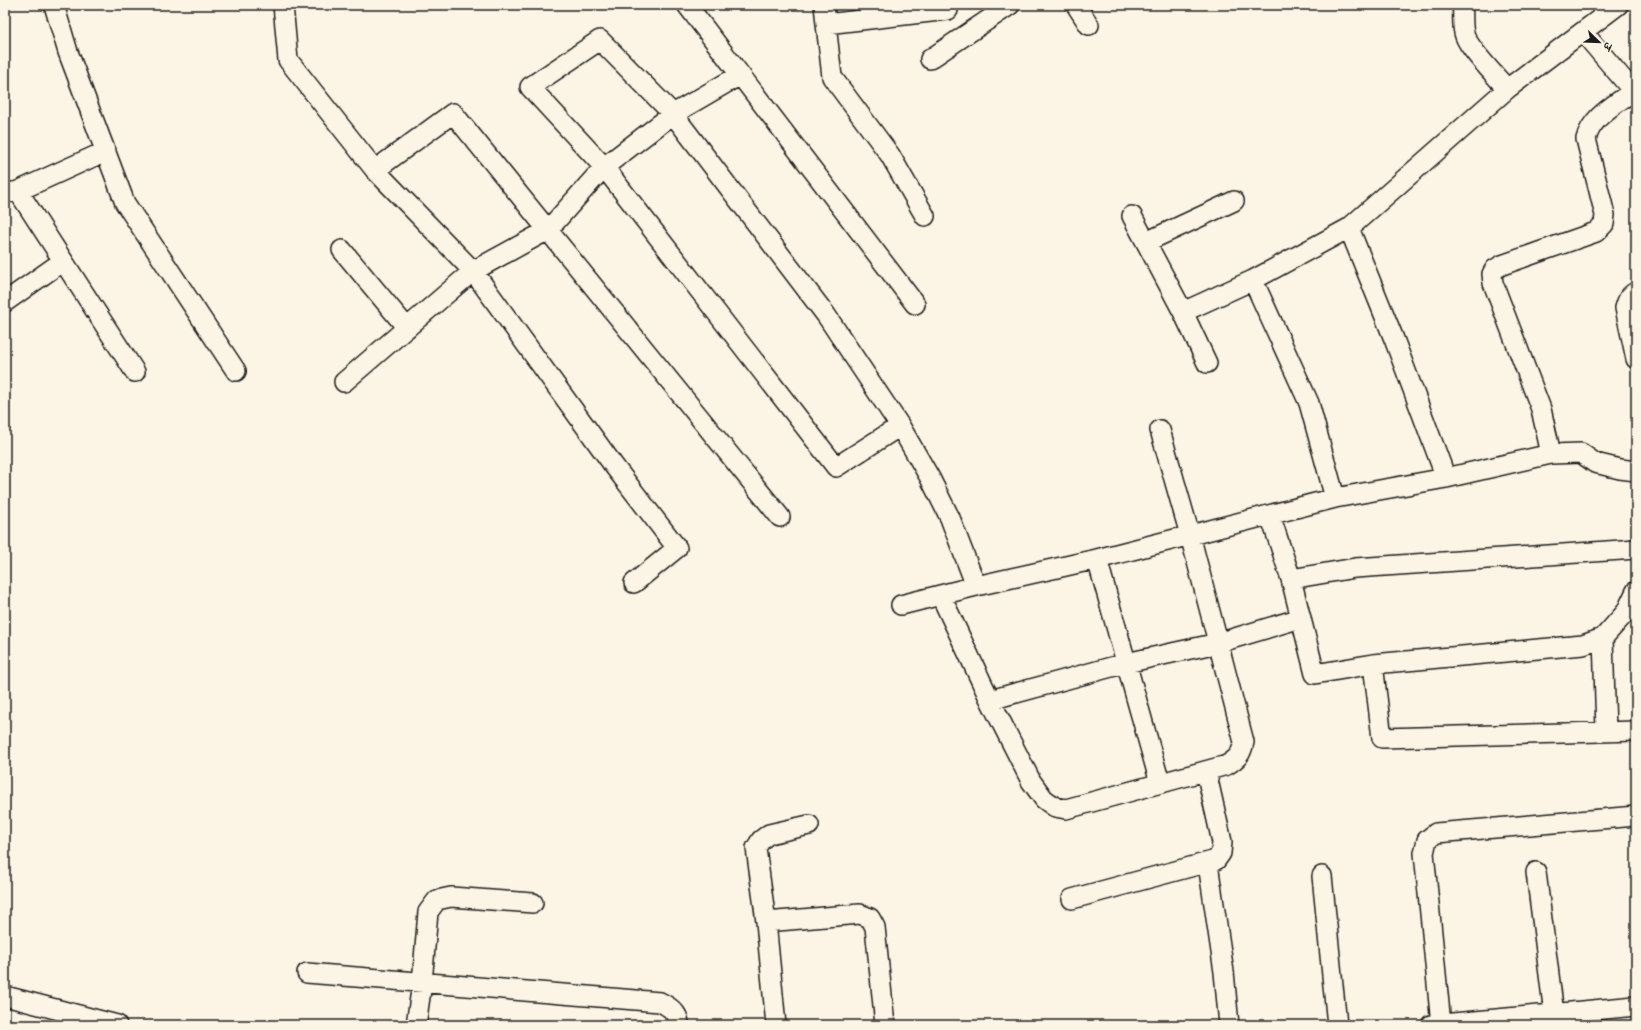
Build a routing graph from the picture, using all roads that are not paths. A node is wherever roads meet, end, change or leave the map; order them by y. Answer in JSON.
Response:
{"nodes":[{"id":1,"x":54,"y":5,"type":"edge"},
{"id":2,"x":283,"y":5,"type":"edge"},
{"id":3,"x":687,"y":5,"type":"edge"},
{"id":4,"x":824,"y":5,"type":"edge"},
{"id":5,"x":1010,"y":5,"type":"edge"},
{"id":6,"x":1076,"y":5,"type":"edge"},
{"id":7,"x":1462,"y":5,"type":"edge"},
{"id":8,"x":1618,"y":5,"type":"edge"},
{"id":9,"x":948,"y":10,"type":"dead end"},
{"id":10,"x":826,"y":24,"type":"junction"},
{"id":11,"x":1089,"y":25,"type":"dead end"},
{"id":12,"x":1582,"y":32,"type":"junction"},
{"id":13,"x":930,"y":59,"type":"dead end"},
{"id":14,"x":740,"y":75,"type":"junction"},
{"id":15,"x":1507,"y":89,"type":"junction"},
{"id":16,"x":1634,"y":94,"type":"edge"},
{"id":17,"x":673,"y":114,"type":"junction"},
{"id":18,"x":106,"y":150,"type":"junction"},
{"id":19,"x":604,"y":167,"type":"junction"},
{"id":20,"x":376,"y":170,"type":"junction"},
{"id":21,"x":11,"y":192,"type":"edge"},
{"id":22,"x":1234,"y":200,"type":"dead end"},
{"id":23,"x":925,"y":216,"type":"dead end"},
{"id":24,"x":1132,"y":216,"type":"dead end"},
{"id":25,"x":1349,"y":228,"type":"junction"},
{"id":26,"x":548,"y":230,"type":"junction"},
{"id":27,"x":1146,"y":242,"type":"junction"},
{"id":28,"x":342,"y":250,"type":"dead end"},
{"id":29,"x":63,"y":261,"type":"junction"},
{"id":30,"x":474,"y":271,"type":"junction"},
{"id":31,"x":1253,"y":280,"type":"junction"},
{"id":32,"x":1636,"y":292,"type":"edge"},
{"id":33,"x":5,"y":302,"type":"edge"},
{"id":34,"x":915,"y":304,"type":"dead end"},
{"id":35,"x":1183,"y":312,"type":"junction"},
{"id":36,"x":407,"y":328,"type":"junction"},
{"id":37,"x":1636,"y":359,"type":"edge"},
{"id":38,"x":1206,"y":363,"type":"dead end"},
{"id":39,"x":236,"y":371,"type":"dead end"},
{"id":40,"x":135,"y":372,"type":"dead end"},
{"id":41,"x":344,"y":382,"type":"dead end"},
{"id":42,"x":900,"y":426,"type":"junction"},
{"id":43,"x":1160,"y":430,"type":"dead end"},
{"id":44,"x":1551,"y":454,"type":"junction"},
{"id":45,"x":1636,"y":471,"type":"edge"},
{"id":46,"x":1446,"y":478,"type":"junction"},
{"id":47,"x":1335,"y":498,"type":"junction"},
{"id":48,"x":1270,"y":515,"type":"junction"},
{"id":49,"x":780,"y":517,"type":"dead end"},
{"id":50,"x":1190,"y":535,"type":"junction"},
{"id":51,"x":1636,"y":549,"type":"edge"},
{"id":52,"x":1097,"y":559,"type":"junction"},
{"id":53,"x":1291,"y":579,"type":"junction"},
{"id":54,"x":634,"y":583,"type":"dead end"},
{"id":55,"x":976,"y":586,"type":"junction"},
{"id":56,"x":1636,"y":591,"type":"edge"},
{"id":57,"x":941,"y":596,"type":"junction"},
{"id":58,"x":901,"y":605,"type":"dead end"},
{"id":59,"x":1301,"y":618,"type":"junction"},
{"id":60,"x":1603,"y":638,"type":"junction"},
{"id":61,"x":1218,"y":643,"type":"junction"},
{"id":62,"x":1126,"y":663,"type":"junction"},
{"id":63,"x":1373,"y":664,"type":"junction"},
{"id":64,"x":990,"y":700,"type":"junction"},
{"id":65,"x":1606,"y":731,"type":"junction"},
{"id":66,"x":1636,"y":731,"type":"edge"},
{"id":67,"x":1206,"y":771,"type":"junction"},
{"id":68,"x":1160,"y":783,"type":"junction"},
{"id":69,"x":1636,"y":816,"type":"edge"},
{"id":70,"x":809,"y":825,"type":"dead end"},
{"id":71,"x":1208,"y":864,"type":"junction"},
{"id":72,"x":1536,"y":872,"type":"dead end"},
{"id":73,"x":1322,"y":876,"type":"dead end"},
{"id":74,"x":1072,"y":899,"type":"dead end"},
{"id":75,"x":533,"y":903,"type":"dead end"},
{"id":76,"x":766,"y":922,"type":"junction"},
{"id":77,"x":307,"y":973,"type":"dead end"},
{"id":78,"x":422,"y":983,"type":"junction"},
{"id":79,"x":5,"y":996,"type":"edge"},
{"id":80,"x":1636,"y":1006,"type":"edge"},
{"id":81,"x":1554,"y":1014,"type":"junction"},
{"id":82,"x":1436,"y":1024,"type":"edge"},
{"id":83,"x":117,"y":1025,"type":"edge"},
{"id":84,"x":416,"y":1025,"type":"edge"},
{"id":85,"x":679,"y":1025,"type":"edge"},
{"id":86,"x":776,"y":1025,"type":"edge"},
{"id":87,"x":884,"y":1025,"type":"edge"},
{"id":88,"x":1229,"y":1025,"type":"edge"},
{"id":89,"x":1337,"y":1025,"type":"edge"}],
"edges":[{"from":1,"to":18,"type":"street"},
{"from":2,"to":20,"type":"street"},
{"from":3,"to":14,"type":"street"},
{"from":4,"to":10,"type":"street"},
{"from":5,"to":13,"type":"street"},
{"from":6,"to":11,"type":"street"},
{"from":7,"to":15,"type":"street"},
{"from":8,"to":12,"type":"street"},
{"from":9,"to":10,"type":"street"},
{"from":10,"to":23,"type":"street"},
{"from":12,"to":15,"type":"street"},
{"from":12,"to":16,"type":"street"},
{"from":14,"to":17,"type":"street"},
{"from":14,"to":34,"type":"street"},
{"from":15,"to":25,"type":"street"},
{"from":16,"to":44,"type":"street"},
{"from":17,"to":19,"type":"street"},
{"from":17,"to":19,"type":"street"},
{"from":17,"to":42,"type":"street"},
{"from":18,"to":21,"type":"street"},
{"from":18,"to":39,"type":"street"},
{"from":19,"to":26,"type":"street"},
{"from":19,"to":42,"type":"street"},
{"from":20,"to":26,"type":"street"},
{"from":20,"to":30,"type":"street"},
{"from":21,"to":29,"type":"street"},
{"from":22,"to":27,"type":"street"},
{"from":24,"to":27,"type":"street"},
{"from":25,"to":31,"type":"street"},
{"from":25,"to":46,"type":"street"},
{"from":26,"to":30,"type":"street"},
{"from":26,"to":49,"type":"street"},
{"from":27,"to":35,"type":"street"},
{"from":28,"to":36,"type":"street"},
{"from":29,"to":33,"type":"street"},
{"from":29,"to":40,"type":"street"},
{"from":30,"to":36,"type":"street"},
{"from":30,"to":54,"type":"street"},
{"from":31,"to":35,"type":"street"},
{"from":31,"to":47,"type":"street"},
{"from":32,"to":37,"type":"street"},
{"from":35,"to":38,"type":"street"},
{"from":36,"to":41,"type":"street"},
{"from":42,"to":55,"type":"street"},
{"from":43,"to":50,"type":"street"},
{"from":44,"to":45,"type":"street"},
{"from":44,"to":46,"type":"street"},
{"from":46,"to":47,"type":"street"},
{"from":47,"to":48,"type":"street"},
{"from":48,"to":50,"type":"street"},
{"from":48,"to":53,"type":"street"},
{"from":50,"to":52,"type":"street"},
{"from":50,"to":61,"type":"street"},
{"from":51,"to":53,"type":"street"},
{"from":52,"to":55,"type":"street"},
{"from":52,"to":62,"type":"street"},
{"from":53,"to":59,"type":"street"},
{"from":55,"to":57,"type":"street"},
{"from":56,"to":60,"type":"street"},
{"from":57,"to":58,"type":"street"},
{"from":57,"to":64,"type":"street"},
{"from":59,"to":61,"type":"street"},
{"from":59,"to":63,"type":"street"},
{"from":60,"to":63,"type":"street"},
{"from":60,"to":65,"type":"street"},
{"from":61,"to":62,"type":"street"},
{"from":61,"to":67,"type":"street"},
{"from":62,"to":64,"type":"street"},
{"from":62,"to":68,"type":"street"},
{"from":63,"to":65,"type":"street"},
{"from":64,"to":68,"type":"street"},
{"from":65,"to":66,"type":"street"},
{"from":67,"to":68,"type":"street"},
{"from":67,"to":71,"type":"street"},
{"from":69,"to":82,"type":"street"},
{"from":70,"to":76,"type":"street"},
{"from":71,"to":74,"type":"street"},
{"from":71,"to":88,"type":"street"},
{"from":72,"to":81,"type":"street"},
{"from":73,"to":89,"type":"street"},
{"from":75,"to":78,"type":"street"},
{"from":76,"to":86,"type":"street"},
{"from":76,"to":87,"type":"street"},
{"from":77,"to":78,"type":"street"},
{"from":78,"to":84,"type":"street"},
{"from":78,"to":85,"type":"street"},
{"from":79,"to":83,"type":"street"},
{"from":80,"to":81,"type":"street"},
{"from":81,"to":82,"type":"street"}]}
